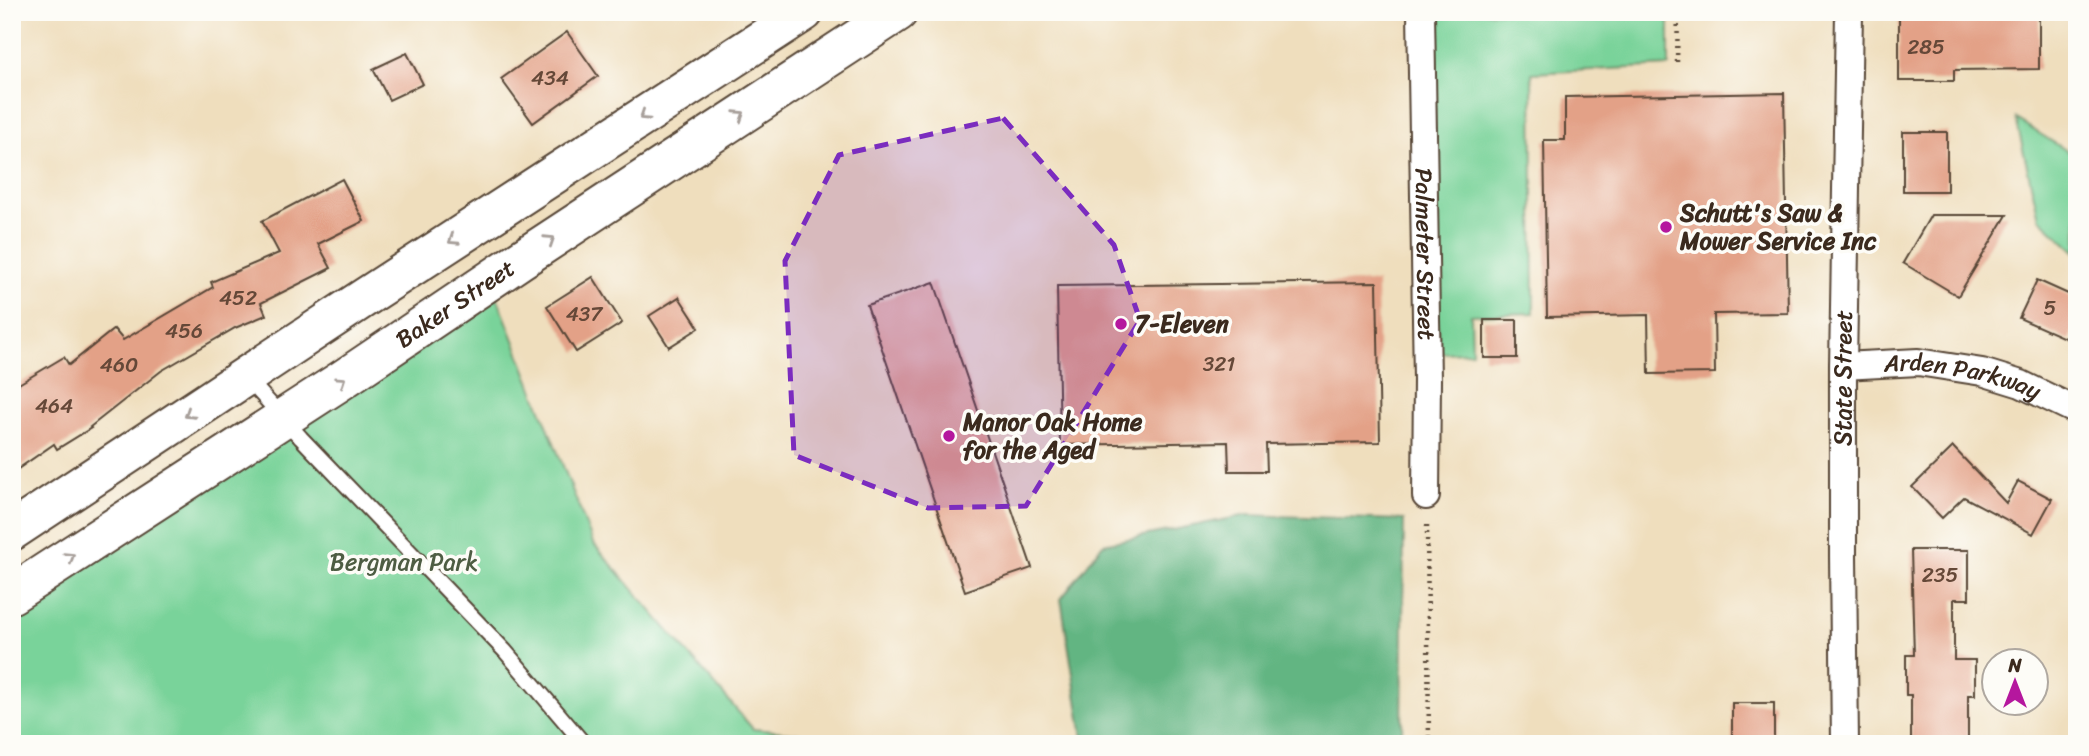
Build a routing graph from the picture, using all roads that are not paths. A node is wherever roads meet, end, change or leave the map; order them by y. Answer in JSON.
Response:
{"nodes":[{"id":1,"x":804,"y":12,"type":"edge"},
{"id":2,"x":898,"y":12,"type":"edge"},
{"id":3,"x":1421,"y":12,"type":"edge"},
{"id":4,"x":1849,"y":12,"type":"edge"},
{"id":5,"x":1843,"y":366,"type":"junction"},
{"id":6,"x":246,"y":377,"type":"junction"},
{"id":7,"x":2077,"y":411,"type":"edge"},
{"id":8,"x":284,"y":418,"type":"junction"},
{"id":9,"x":1426,"y":496,"type":"road end"},
{"id":10,"x":12,"y":531,"type":"edge"},
{"id":11,"x":12,"y":594,"type":"edge"},
{"id":12,"x":584,"y":744,"type":"edge"},
{"id":13,"x":1845,"y":744,"type":"edge"}],
"edges":[{"from":1,"to":6,"type":"street","one_way":true},
{"from":8,"to":2,"type":"street","name":"Baker Street","one_way":true},
{"from":3,"to":9,"type":"street","name":"Palmeter Street"},
{"from":4,"to":5,"type":"street","name":"State Street"},
{"from":5,"to":7,"type":"street","name":"Arden Parkway"},
{"from":5,"to":13,"type":"street","name":"State Street"},
{"from":6,"to":8,"type":"lane"},
{"from":6,"to":10,"type":"street","one_way":true},
{"from":11,"to":8,"type":"street","name":"Baker Street","one_way":true},
{"from":8,"to":12,"type":"lane"}]}
